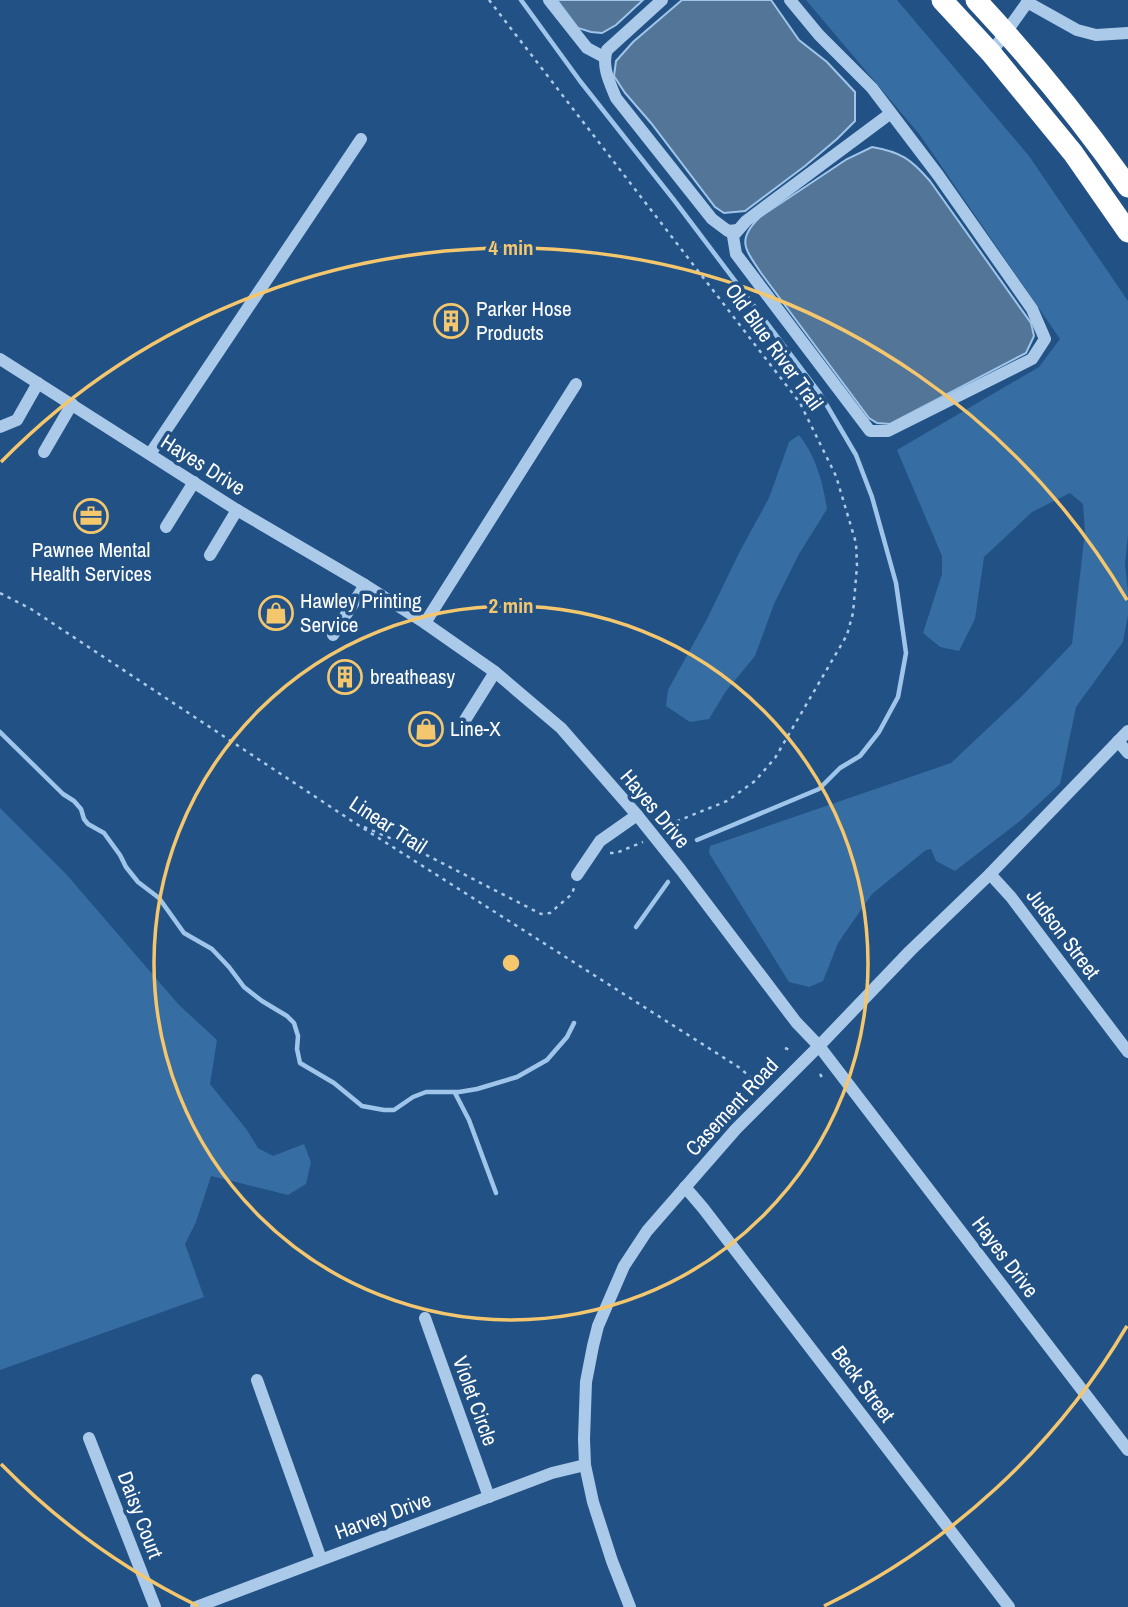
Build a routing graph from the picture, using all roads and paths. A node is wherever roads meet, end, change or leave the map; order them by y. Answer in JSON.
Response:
{"nodes":[{"id":1,"x":489,"y":0,"type":"edge"},
{"id":2,"x":550,"y":0,"type":"edge"},
{"id":3,"x":662,"y":0,"type":"edge"},
{"id":4,"x":790,"y":0,"type":"edge"},
{"id":5,"x":942,"y":0,"type":"edge"},
{"id":6,"x":976,"y":0,"type":"edge"},
{"id":7,"x":1028,"y":1,"type":"edge"},
{"id":8,"x":1006,"y":32,"type":"junction"},
{"id":9,"x":1128,"y":33,"type":"edge"},
{"id":10,"x":991,"y":53,"type":"junction"},
{"id":11,"x":604,"y":57,"type":"junction"},
{"id":12,"x":891,"y":113,"type":"junction"},
{"id":13,"x":361,"y":139,"type":"dead end"},
{"id":14,"x":1128,"y":187,"type":"edge"},
{"id":15,"x":738,"y":230,"type":"junction"},
{"id":16,"x":1128,"y":232,"type":"edge"},
{"id":17,"x":0,"y":359,"type":"edge"},
{"id":18,"x":38,"y":383,"type":"junction"},
{"id":19,"x":576,"y":384,"type":"dead end"},
{"id":20,"x":72,"y":404,"type":"junction"},
{"id":21,"x":0,"y":427,"type":"edge"},
{"id":22,"x":44,"y":452,"type":"dead end"},
{"id":23,"x":150,"y":454,"type":"junction"},
{"id":24,"x":194,"y":482,"type":"junction"},
{"id":25,"x":237,"y":510,"type":"junction"},
{"id":26,"x":166,"y":527,"type":"dead end"},
{"id":27,"x":210,"y":555,"type":"dead end"},
{"id":28,"x":365,"y":585,"type":"junction"},
{"id":29,"x":0,"y":593,"type":"edge"},
{"id":30,"x":425,"y":623,"type":"junction"},
{"id":31,"x":333,"y":635,"type":"dead end"},
{"id":32,"x":495,"y":672,"type":"junction"},
{"id":33,"x":465,"y":720,"type":"dead end"},
{"id":34,"x":1123,"y":736,"type":"edge"},
{"id":35,"x":1128,"y":752,"type":"edge"},
{"id":36,"x":637,"y":815,"type":"junction"},
{"id":37,"x":355,"y":823,"type":"junction"},
{"id":38,"x":654,"y":835,"type":"junction"},
{"id":39,"x":593,"y":852,"type":"junction"},
{"id":40,"x":990,"y":874,"type":"junction"},
{"id":41,"x":577,"y":875,"type":"joint"},
{"id":42,"x":819,"y":1046,"type":"junction"},
{"id":43,"x":1128,"y":1052,"type":"edge"},
{"id":44,"x":820,"y":1074,"type":"dead end"},
{"id":45,"x":823,"y":1079,"type":"dead end"},
{"id":46,"x":759,"y":1086,"type":"dead end"},
{"id":47,"x":685,"y":1187,"type":"junction"},
{"id":48,"x":425,"y":1318,"type":"dead end"},
{"id":49,"x":257,"y":1380,"type":"dead end"},
{"id":50,"x":89,"y":1438,"type":"dead end"},
{"id":51,"x":1128,"y":1450,"type":"edge"},
{"id":52,"x":585,"y":1465,"type":"junction"},
{"id":53,"x":489,"y":1497,"type":"junction"},
{"id":54,"x":321,"y":1559,"type":"junction"},
{"id":55,"x":155,"y":1607,"type":"edge"},
{"id":56,"x":196,"y":1607,"type":"edge"},
{"id":57,"x":630,"y":1607,"type":"edge"},
{"id":58,"x":1009,"y":1607,"type":"edge"}],
"edges":[{"from":1,"to":38,"type":"path","name":"Old Blue River Trail"},
{"from":2,"to":11,"type":"street"},
{"from":3,"to":11,"type":"street"},
{"from":4,"to":12,"type":"street"},
{"from":5,"to":10,"type":"highway"},
{"from":6,"to":8,"type":"highway"},
{"from":7,"to":8,"type":"street"},
{"from":7,"to":9,"type":"street"},
{"from":8,"to":10,"type":"street"},
{"from":8,"to":14,"type":"highway"},
{"from":10,"to":16,"type":"highway"},
{"from":11,"to":15,"type":"street"},
{"from":12,"to":15,"type":"street"},
{"from":12,"to":15,"type":"street"},
{"from":13,"to":23,"type":"street"},
{"from":17,"to":18,"type":"street","name":"Hayes Drive"},
{"from":18,"to":20,"type":"street","name":"Hayes Drive"},
{"from":18,"to":21,"type":"street"},
{"from":19,"to":30,"type":"street"},
{"from":20,"to":22,"type":"street"},
{"from":20,"to":23,"type":"street","name":"Hayes Drive"},
{"from":23,"to":24,"type":"street","name":"Hayes Drive"},
{"from":24,"to":25,"type":"street","name":"Hayes Drive"},
{"from":24,"to":26,"type":"street"},
{"from":25,"to":27,"type":"street"},
{"from":25,"to":28,"type":"street","name":"Hayes Drive"},
{"from":28,"to":30,"type":"street","name":"Hayes Drive"},
{"from":28,"to":31,"type":"street"},
{"from":29,"to":37,"type":"path","name":"Linear Trail"},
{"from":30,"to":32,"type":"street","name":"Hayes Drive"},
{"from":32,"to":33,"type":"street"},
{"from":32,"to":36,"type":"street","name":"Hayes Drive"},
{"from":34,"to":35,"type":"street"},
{"from":34,"to":40,"type":"street","name":"Casement Road"},
{"from":36,"to":38,"type":"street","name":"Hayes Drive"},
{"from":36,"to":39,"type":"street"},
{"from":37,"to":41,"type":"path"},
{"from":37,"to":46,"type":"path","name":"Linear Trail"},
{"from":38,"to":39,"type":"path","name":"Old Blue River Trail"},
{"from":38,"to":42,"type":"street","name":"Hayes Drive"},
{"from":39,"to":41,"type":"street"},
{"from":40,"to":42,"type":"street","name":"Casement Road"},
{"from":40,"to":43,"type":"street","name":"Judson Street"},
{"from":42,"to":47,"type":"street","name":"Casement Road"},
{"from":42,"to":51,"type":"street","name":"Hayes Drive"},
{"from":44,"to":45,"type":"path"},
{"from":47,"to":52,"type":"street","name":"Casement Road"},
{"from":47,"to":58,"type":"street","name":"Beck Street"},
{"from":48,"to":53,"type":"street","name":"Violet Circle"},
{"from":49,"to":54,"type":"street"},
{"from":50,"to":55,"type":"street","name":"Daisy Court"},
{"from":52,"to":53,"type":"street","name":"Harvey Drive"},
{"from":52,"to":57,"type":"street","name":"Casement Road"},
{"from":53,"to":54,"type":"street","name":"Harvey Drive"},
{"from":54,"to":56,"type":"street","name":"Harvey Drive"}]}
